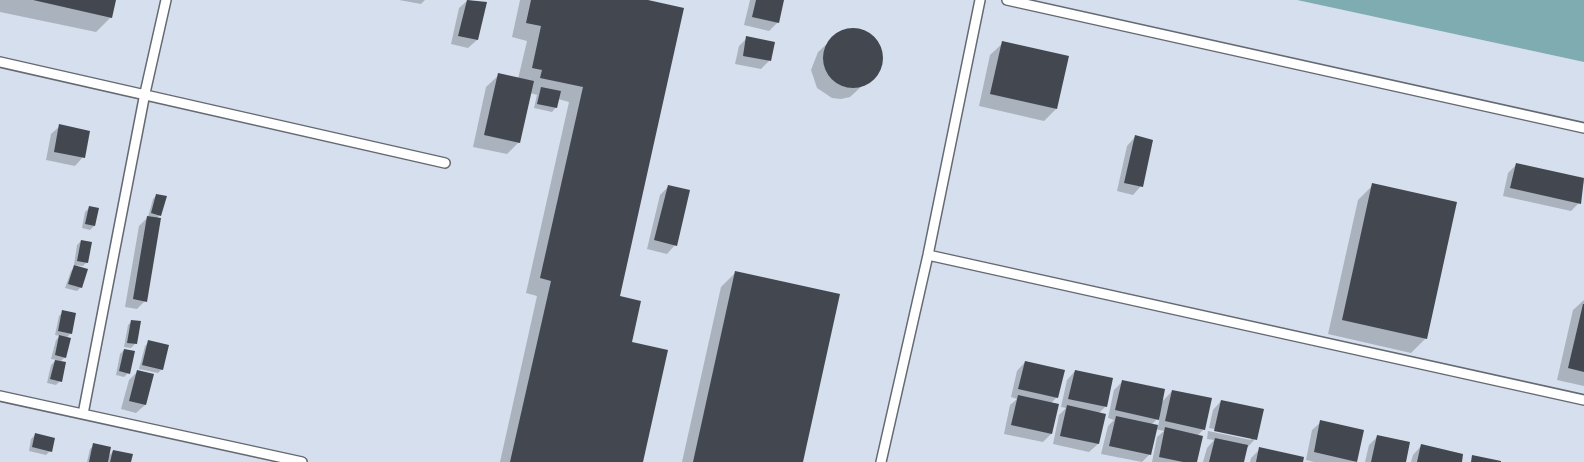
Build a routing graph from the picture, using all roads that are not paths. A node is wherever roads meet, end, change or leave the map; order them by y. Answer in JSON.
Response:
{"nodes":[{"id":1,"x":166,"y":0,"type":"edge"},
{"id":2,"x":980,"y":0,"type":"edge"},
{"id":3,"x":1007,"y":0,"type":"edge"},
{"id":4,"x":0,"y":62,"type":"edge"},
{"id":5,"x":145,"y":93,"type":"junction"},
{"id":6,"x":1584,"y":128,"type":"edge"},
{"id":7,"x":445,"y":163,"type":"dead end"},
{"id":8,"x":928,"y":255,"type":"junction"},
{"id":9,"x":0,"y":396,"type":"edge"},
{"id":10,"x":1584,"y":400,"type":"edge"},
{"id":11,"x":83,"y":414,"type":"junction"},
{"id":12,"x":302,"y":462,"type":"edge"},
{"id":13,"x":881,"y":462,"type":"edge"}],
"edges":[{"from":1,"to":5,"type":"lane"},
{"from":2,"to":8,"type":"lane"},
{"from":3,"to":6,"type":"lane"},
{"from":4,"to":5,"type":"lane"},
{"from":5,"to":7,"type":"lane"},
{"from":5,"to":11,"type":"lane"},
{"from":8,"to":10,"type":"lane"},
{"from":8,"to":13,"type":"lane"},
{"from":9,"to":11,"type":"lane"},
{"from":11,"to":12,"type":"lane"}]}
